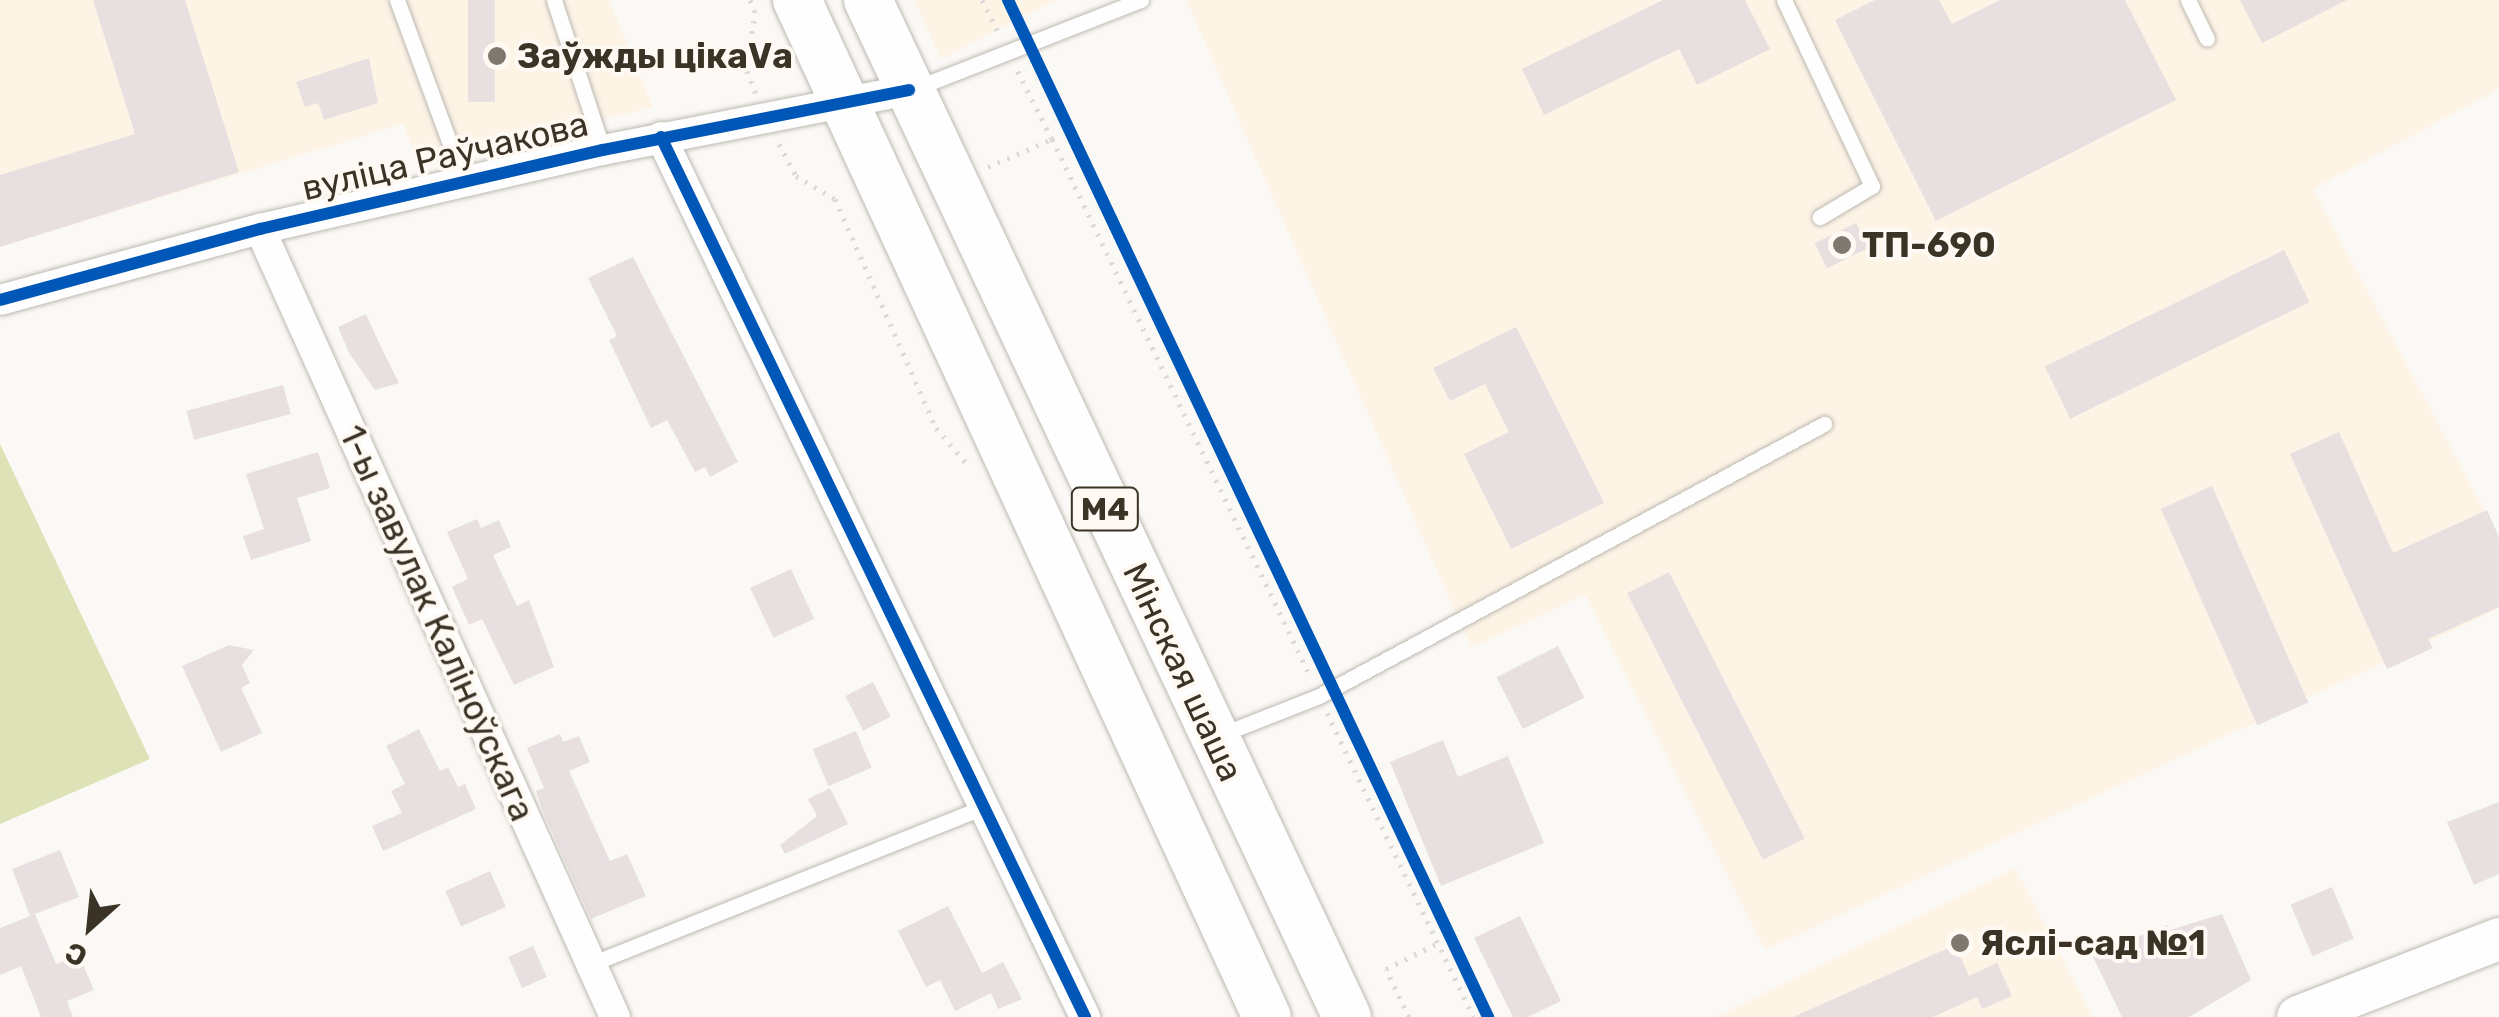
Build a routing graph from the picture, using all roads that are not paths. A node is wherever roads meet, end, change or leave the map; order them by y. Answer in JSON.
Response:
{"nodes":[{"id":1,"x":397,"y":0,"type":"edge"},
{"id":2,"x":554,"y":0,"type":"edge"},
{"id":3,"x":797,"y":0,"type":"edge"},
{"id":4,"x":868,"y":0,"type":"edge"},
{"id":5,"x":1140,"y":0,"type":"edge"},
{"id":6,"x":1784,"y":0,"type":"edge"},
{"id":7,"x":2188,"y":0,"type":"edge"},
{"id":8,"x":2207,"y":39,"type":"dead end"},
{"id":9,"x":909,"y":90,"type":"junction"},
{"id":10,"x":840,"y":104,"type":"junction"},
{"id":11,"x":661,"y":137,"type":"junction"},
{"id":12,"x":603,"y":150,"type":"junction"},
{"id":13,"x":465,"y":184,"type":"junction"},
{"id":14,"x":1820,"y":216,"type":"dead end"},
{"id":15,"x":260,"y":229,"type":"junction"},
{"id":16,"x":0,"y":300,"type":"edge"},
{"id":17,"x":1824,"y":424,"type":"dead end"},
{"id":18,"x":1214,"y":737,"type":"junction"},
{"id":19,"x":984,"y":808,"type":"junction"},
{"id":20,"x":2499,"y":939,"type":"edge"},
{"id":21,"x":591,"y":964,"type":"junction"},
{"id":22,"x":614,"y":1017,"type":"edge"},
{"id":23,"x":1085,"y":1017,"type":"edge"},
{"id":24,"x":1267,"y":1017,"type":"edge"},
{"id":25,"x":1347,"y":1017,"type":"edge"},
{"id":26,"x":2298,"y":1017,"type":"edge"}],
"edges":[{"from":1,"to":13,"type":"lane"},
{"from":2,"to":12,"type":"lane"},
{"from":3,"to":10,"type":"main road","name":"Мінская шаша","number":"М4"},
{"from":4,"to":9,"type":"main road","name":"Мінская шаша","number":"М4"},
{"from":5,"to":9,"type":"lane"},
{"from":6,"to":14,"type":"lane"},
{"from":7,"to":8,"type":"lane"},
{"from":9,"to":10,"type":"street","name":"вуліца Раўчакова"},
{"from":9,"to":18,"type":"main road","name":"Мінская шаша","number":"М4"},
{"from":10,"to":11,"type":"street","name":"вуліца Раўчакова"},
{"from":10,"to":24,"type":"main road","name":"Мінская шаша","number":"М4"},
{"from":11,"to":12,"type":"street","name":"вуліца Раўчакова"},
{"from":11,"to":19,"type":"street"},
{"from":12,"to":13,"type":"street","name":"вуліца Раўчакова"},
{"from":13,"to":15,"type":"street","name":"вуліца Раўчакова"},
{"from":15,"to":16,"type":"street","name":"вуліца Раўчакова"},
{"from":15,"to":21,"type":"street","name":"1-ы завулак Каліноўскага"},
{"from":17,"to":18,"type":"lane"},
{"from":18,"to":25,"type":"main road","name":"Мінская шаша","number":"М4"},
{"from":19,"to":21,"type":"lane"},
{"from":19,"to":23,"type":"street"},
{"from":20,"to":26,"type":"main road"},
{"from":21,"to":22,"type":"street","name":"1-ы завулак Каліноўскага"}]}
